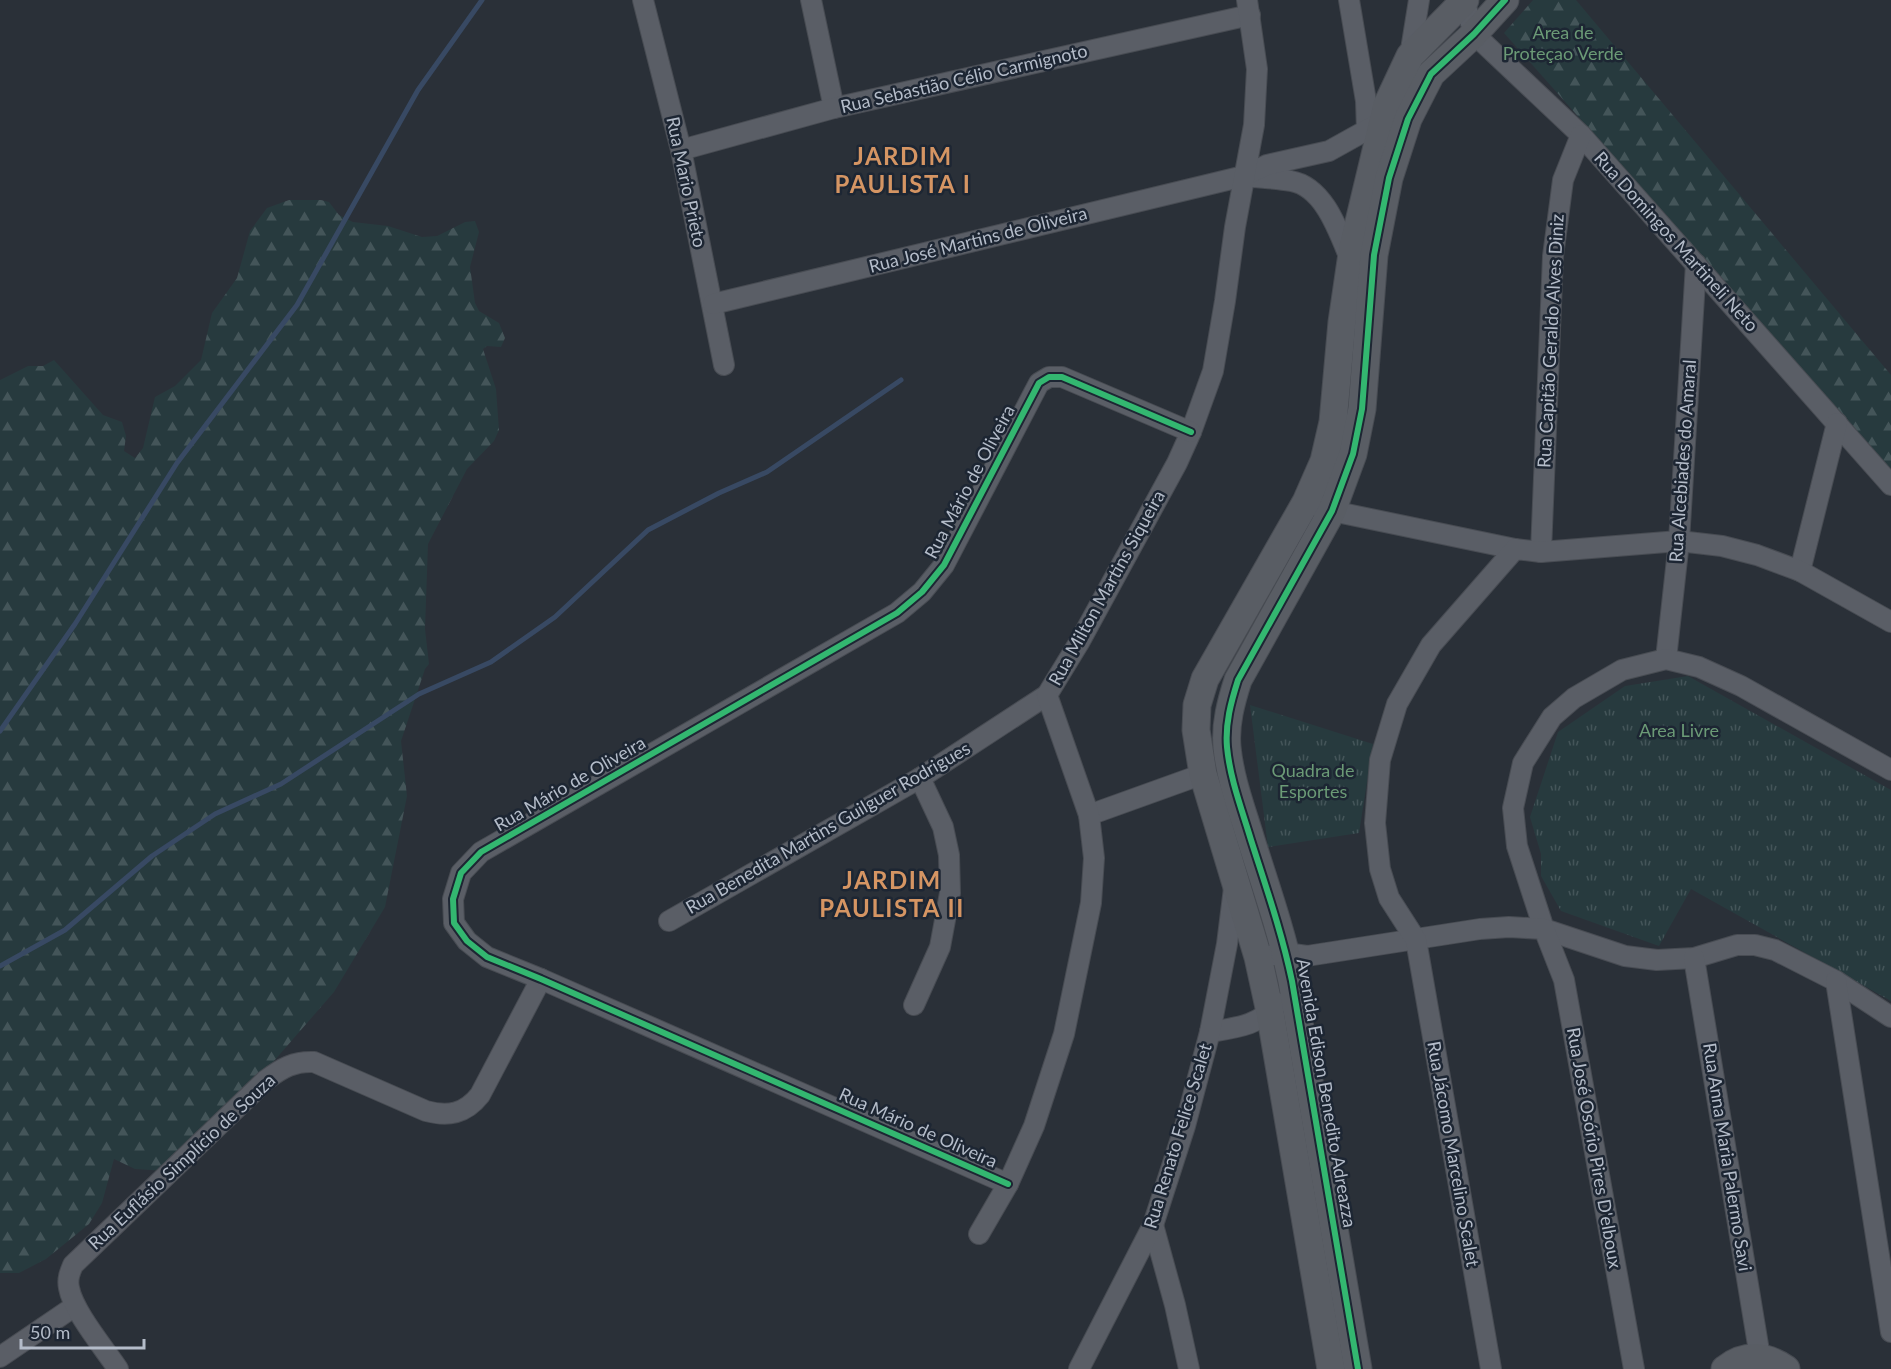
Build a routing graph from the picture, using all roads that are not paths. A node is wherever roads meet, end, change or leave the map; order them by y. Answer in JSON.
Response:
{"nodes":[{"id":1,"x":643,"y":0,"type":"edge"},
{"id":2,"x":811,"y":0,"type":"edge"},
{"id":3,"x":1349,"y":0,"type":"edge"},
{"id":4,"x":1419,"y":0,"type":"edge"},
{"id":5,"x":1464,"y":0,"type":"edge"},
{"id":6,"x":1505,"y":0,"type":"edge"},
{"id":7,"x":1249,"y":8,"type":"edge"},
{"id":8,"x":1474,"y":34,"type":"junction"},
{"id":9,"x":1410,"y":56,"type":"junction"},
{"id":10,"x":834,"y":108,"type":"junction"},
{"id":11,"x":1375,"y":126,"type":"junction"},
{"id":12,"x":1581,"y":135,"type":"junction"},
{"id":13,"x":681,"y":150,"type":"junction"},
{"id":14,"x":1244,"y":176,"type":"junction"},
{"id":15,"x":1351,"y":261,"type":"junction"},
{"id":16,"x":1696,"y":264,"type":"junction"},
{"id":17,"x":713,"y":304,"type":"junction"},
{"id":18,"x":724,"y":365,"type":"dead end"},
{"id":19,"x":1837,"y":423,"type":"junction"},
{"id":20,"x":1191,"y":432,"type":"junction"},
{"id":21,"x":1891,"y":484,"type":"edge"},
{"id":22,"x":1306,"y":502,"type":"junction"},
{"id":23,"x":1332,"y":511,"type":"junction"},
{"id":24,"x":1679,"y":541,"type":"junction"},
{"id":25,"x":1515,"y":549,"type":"junction"},
{"id":26,"x":1541,"y":552,"type":"junction"},
{"id":27,"x":1800,"y":571,"type":"junction"},
{"id":28,"x":1891,"y":622,"type":"edge"},
{"id":29,"x":1666,"y":659,"type":"junction"},
{"id":30,"x":1047,"y":695,"type":"junction"},
{"id":31,"x":1891,"y":770,"type":"edge"},
{"id":32,"x":1203,"y":774,"type":"junction"},
{"id":33,"x":920,"y":778,"type":"junction"},
{"id":34,"x":1089,"y":815,"type":"junction"},
{"id":35,"x":1235,"y":879,"type":"junction"},
{"id":36,"x":669,"y":921,"type":"dead end"},
{"id":37,"x":1544,"y":929,"type":"junction"},
{"id":38,"x":1416,"y":940,"type":"junction"},
{"id":39,"x":1297,"y":954,"type":"junction"},
{"id":40,"x":1258,"y":957,"type":"junction"},
{"id":41,"x":1694,"y":958,"type":"junction"},
{"id":42,"x":541,"y":979,"type":"junction"},
{"id":43,"x":1292,"y":981,"type":"junction"},
{"id":44,"x":1836,"y":981,"type":"junction"},
{"id":45,"x":914,"y":1005,"type":"dead end"},
{"id":46,"x":1270,"y":1012,"type":"junction"},
{"id":47,"x":1891,"y":1017,"type":"edge"},
{"id":48,"x":1210,"y":1032,"type":"junction"},
{"id":49,"x":1008,"y":1184,"type":"junction"},
{"id":50,"x":1153,"y":1225,"type":"junction"},
{"id":51,"x":979,"y":1234,"type":"dead end"},
{"id":52,"x":75,"y":1306,"type":"junction"},
{"id":53,"x":1891,"y":1332,"type":"edge"},
{"id":54,"x":0,"y":1357,"type":"edge"},
{"id":55,"x":1760,"y":1357,"type":"junction"},
{"id":56,"x":118,"y":1369,"type":"edge"},
{"id":57,"x":1079,"y":1369,"type":"edge"},
{"id":58,"x":1189,"y":1369,"type":"edge"},
{"id":59,"x":1331,"y":1369,"type":"edge"},
{"id":60,"x":1358,"y":1369,"type":"edge"},
{"id":61,"x":1491,"y":1369,"type":"edge"},
{"id":62,"x":1634,"y":1369,"type":"edge"},
{"id":63,"x":1725,"y":1369,"type":"edge"},
{"id":64,"x":1786,"y":1369,"type":"edge"}],
"edges":[{"from":1,"to":13,"type":"street","name":"Rua Mario Prieto"},
{"from":2,"to":10,"type":"street"},
{"from":3,"to":11,"type":"street"},
{"from":4,"to":9,"type":"street"},
{"from":5,"to":8,"type":"street","name":"Rua Domingos Martineli Neto"},
{"from":5,"to":9,"type":"street"},
{"from":6,"to":8,"type":"street","name":"Avenida Edison Benedito Adreazza"},
{"from":7,"to":10,"type":"street","name":"Rua Sebastião Célio Carmignoto"},
{"from":7,"to":14,"type":"street","name":"Rua Milton Martins Siqueira"},
{"from":8,"to":12,"type":"street","name":"Rua Domingos Martineli Neto"},
{"from":8,"to":23,"type":"street","name":"Avenida Edison Benedito Adreazza"},
{"from":9,"to":11,"type":"street"},
{"from":10,"to":13,"type":"street","name":"Rua Sebastião Célio Carmignoto"},
{"from":11,"to":14,"type":"street","name":"Rua José Martins de Oliveira"},
{"from":11,"to":15,"type":"street"},
{"from":12,"to":16,"type":"street","name":"Rua Domingos Martineli Neto"},
{"from":12,"to":26,"type":"street","name":"Rua Capitão Geraldo Alves Diniz"},
{"from":13,"to":17,"type":"street","name":"Rua Mario Prieto"},
{"from":14,"to":15,"type":"street","name":"Rua José Martins de Oliveira"},
{"from":14,"to":17,"type":"street","name":"Rua José Martins de Oliveira"},
{"from":14,"to":20,"type":"street","name":"Rua Milton Martins Siqueira"},
{"from":15,"to":22,"type":"street"},
{"from":16,"to":19,"type":"street","name":"Rua Domingos Martineli Neto"},
{"from":16,"to":24,"type":"street","name":"Rua Alcebiades do Amaral"},
{"from":17,"to":18,"type":"street","name":"Rua Mario Prieto"},
{"from":19,"to":21,"type":"street","name":"Rua Domingos Martineli Neto"},
{"from":19,"to":27,"type":"street"},
{"from":20,"to":30,"type":"street","name":"Rua Milton Martins Siqueira"},
{"from":20,"to":42,"type":"street","name":"Rua Mário de Oliveira"},
{"from":22,"to":23,"type":"street"},
{"from":22,"to":32,"type":"street"},
{"from":23,"to":25,"type":"street"},
{"from":23,"to":39,"type":"street","name":"Avenida Edison Benedito Adreazza"},
{"from":24,"to":26,"type":"street"},
{"from":24,"to":27,"type":"street"},
{"from":24,"to":29,"type":"street","name":"Rua Alcebiades do Amaral"},
{"from":25,"to":26,"type":"street"},
{"from":25,"to":38,"type":"street"},
{"from":27,"to":28,"type":"street"},
{"from":29,"to":31,"type":"street"},
{"from":29,"to":37,"type":"street","name":"Rua José Osório Pires D'elboux"},
{"from":30,"to":33,"type":"street","name":"Rua Benedita Martins Guilguer Rodrigues"},
{"from":30,"to":34,"type":"street","name":"Rua Milton Martins Siqueira"},
{"from":32,"to":34,"type":"street"},
{"from":32,"to":35,"type":"street"},
{"from":33,"to":36,"type":"street","name":"Rua Benedita Martins Guilguer Rodrigues"},
{"from":33,"to":45,"type":"street"},
{"from":34,"to":49,"type":"street","name":"Rua Milton Martins Siqueira"},
{"from":35,"to":40,"type":"street"},
{"from":35,"to":48,"type":"street","name":"Rua Renato Felice Scalet"},
{"from":37,"to":38,"type":"street"},
{"from":37,"to":41,"type":"street"},
{"from":37,"to":62,"type":"street","name":"Rua José Osório Pires D'elboux"},
{"from":38,"to":39,"type":"street"},
{"from":38,"to":61,"type":"street","name":"Rua Jácomo Marcelino Scalet"},
{"from":39,"to":40,"type":"street"},
{"from":39,"to":43,"type":"street","name":"Avenida Edison Benedito Adreazza"},
{"from":40,"to":46,"type":"street"},
{"from":41,"to":44,"type":"street"},
{"from":41,"to":55,"type":"street","name":"Rua Anna Maria Palermo Savi"},
{"from":42,"to":49,"type":"street","name":"Rua Mário de Oliveira"},
{"from":42,"to":52,"type":"street","name":"Rua Euflásio Simplício de Souza"},
{"from":43,"to":46,"type":"street"},
{"from":43,"to":60,"type":"street","name":"Avenida Edison Benedito Adreazza"},
{"from":44,"to":47,"type":"street"},
{"from":44,"to":53,"type":"street"},
{"from":46,"to":48,"type":"street","name":"Rua Renato Felice Scalet"},
{"from":46,"to":59,"type":"street"},
{"from":48,"to":50,"type":"street","name":"Rua Renato Felice Scalet"},
{"from":49,"to":51,"type":"street","name":"Rua Milton Martins Siqueira"},
{"from":50,"to":57,"type":"street","name":"Rua Renato Felice Scalet"},
{"from":50,"to":58,"type":"street"},
{"from":52,"to":54,"type":"street"},
{"from":52,"to":56,"type":"street","name":"Rua Euflásio Simplício de Souza"},
{"from":55,"to":63,"type":"street"},
{"from":55,"to":64,"type":"street"}]}
